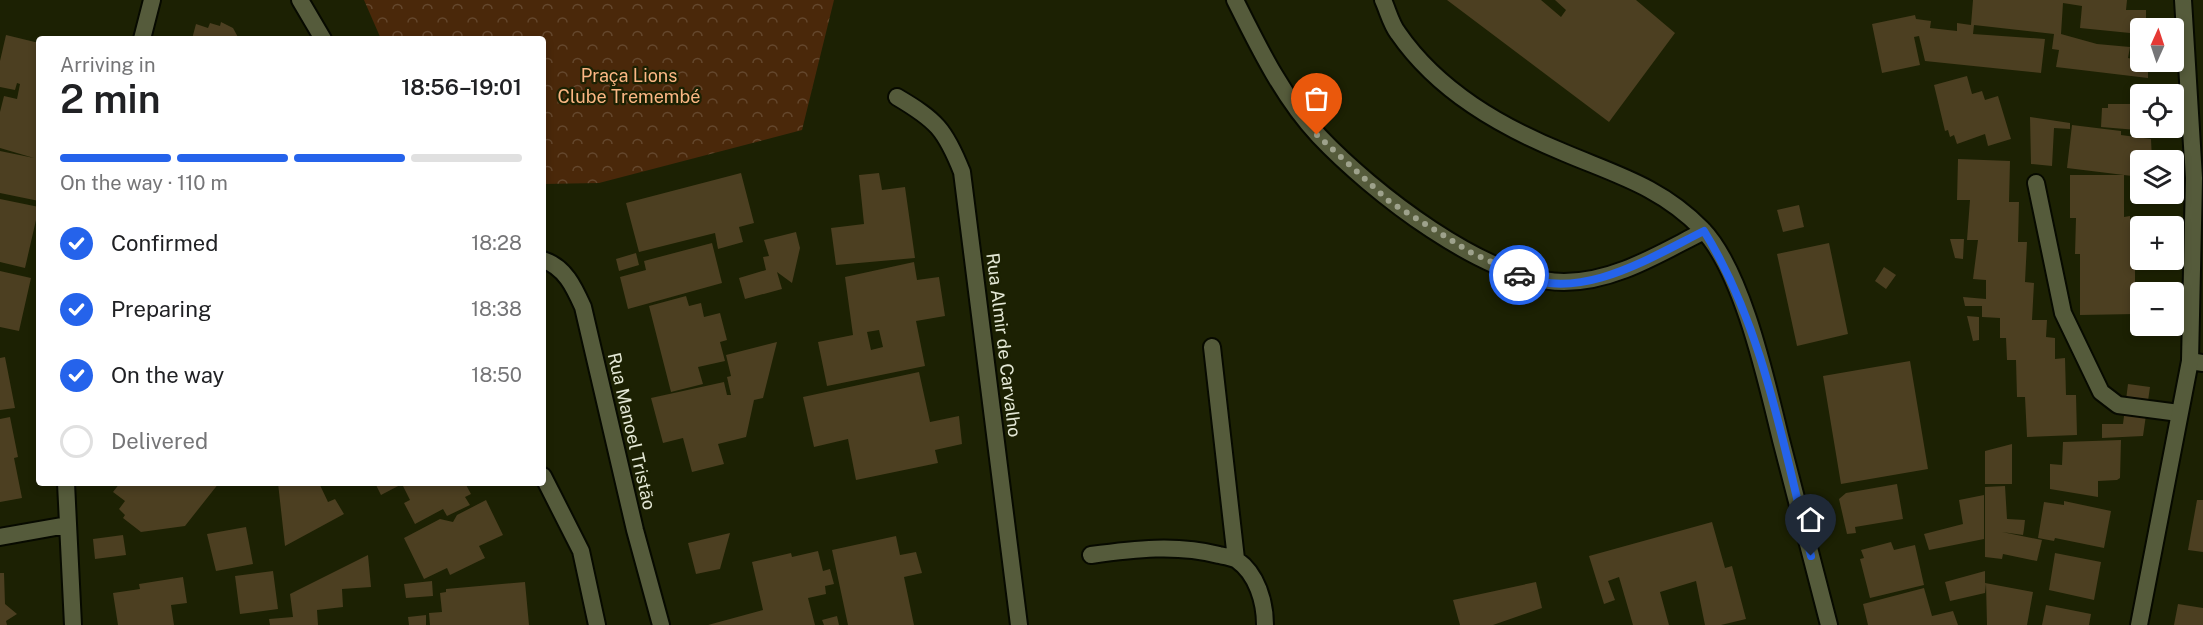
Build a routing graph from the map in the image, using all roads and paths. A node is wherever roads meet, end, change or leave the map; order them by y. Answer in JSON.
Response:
{"nodes":[{"id":1,"x":152,"y":0,"type":"edge"},
{"id":2,"x":300,"y":0,"type":"edge"},
{"id":3,"x":1235,"y":0,"type":"edge"},
{"id":4,"x":1383,"y":0,"type":"edge"},
{"id":5,"x":2183,"y":0,"type":"edge"},
{"id":6,"x":143,"y":36,"type":"edge"},
{"id":7,"x":321,"y":36,"type":"edge"},
{"id":8,"x":897,"y":97,"type":"dead end"},
{"id":9,"x":2036,"y":183,"type":"dead end"},
{"id":10,"x":1704,"y":231,"type":"junction"},
{"id":11,"x":546,"y":261,"type":"edge"},
{"id":12,"x":1212,"y":347,"type":"dead end"},
{"id":13,"x":2196,"y":362,"type":"edge"},
{"id":14,"x":2180,"y":413,"type":"junction"},
{"id":15,"x":546,"y":482,"type":"edge"},
{"id":16,"x":66,"y":486,"type":"edge"},
{"id":17,"x":67,"y":525,"type":"junction"},
{"id":18,"x":0,"y":537,"type":"edge"},
{"id":19,"x":1091,"y":555,"type":"dead end"},
{"id":20,"x":1236,"y":560,"type":"junction"},
{"id":21,"x":73,"y":625,"type":"edge"},
{"id":22,"x":597,"y":625,"type":"edge"},
{"id":23,"x":661,"y":625,"type":"edge"},
{"id":24,"x":1019,"y":625,"type":"edge"},
{"id":25,"x":1265,"y":625,"type":"edge"},
{"id":26,"x":1829,"y":625,"type":"edge"},
{"id":27,"x":2139,"y":625,"type":"edge"}],
"edges":[{"from":1,"to":6,"type":"street"},
{"from":2,"to":7,"type":"street"},
{"from":3,"to":10,"type":"street"},
{"from":4,"to":10,"type":"street"},
{"from":5,"to":13,"type":"street"},
{"from":8,"to":24,"type":"street","name":"Rua Almir de Carvalho"},
{"from":9,"to":14,"type":"street"},
{"from":10,"to":26,"type":"street"},
{"from":11,"to":23,"type":"street","name":"Rua Manoel Tristão"},
{"from":12,"to":20,"type":"street"},
{"from":13,"to":14,"type":"street"},
{"from":14,"to":27,"type":"street"},
{"from":15,"to":22,"type":"street"},
{"from":16,"to":17,"type":"street"},
{"from":17,"to":18,"type":"street"},
{"from":17,"to":21,"type":"street"},
{"from":19,"to":20,"type":"street"},
{"from":20,"to":25,"type":"street"}]}
